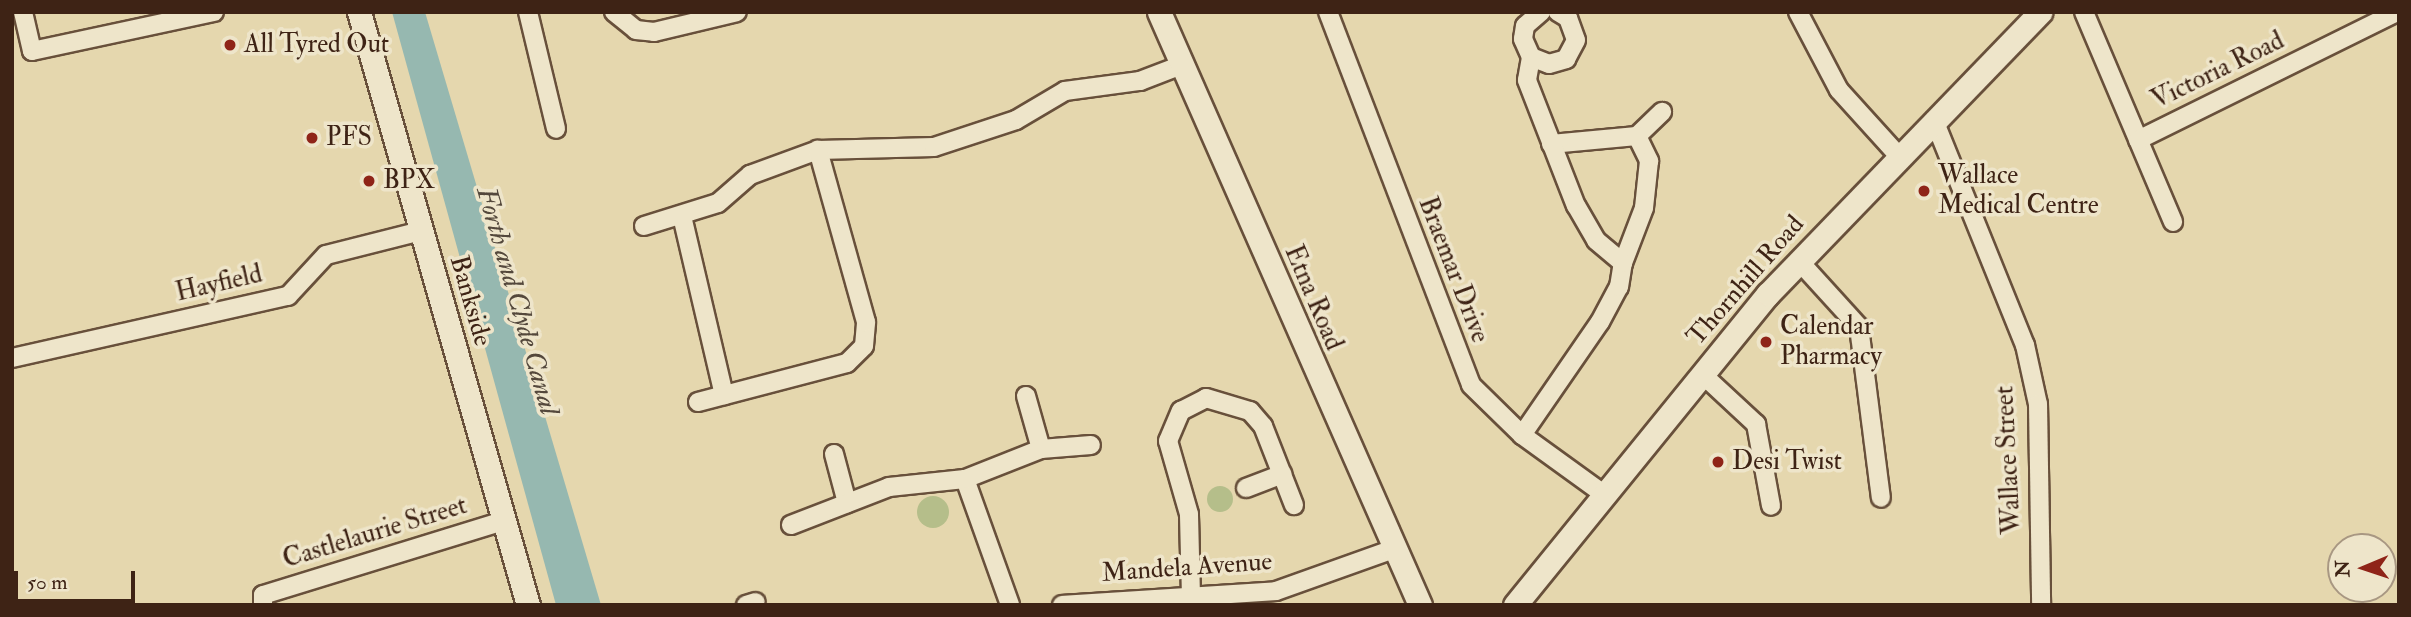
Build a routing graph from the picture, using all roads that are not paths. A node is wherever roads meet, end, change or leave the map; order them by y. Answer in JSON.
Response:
{"nodes":[{"id":1,"x":23,"y":12,"type":"edge"},
{"id":2,"x":214,"y":12,"type":"edge"},
{"id":3,"x":359,"y":12,"type":"edge"},
{"id":4,"x":528,"y":12,"type":"edge"},
{"id":5,"x":614,"y":12,"type":"edge"},
{"id":6,"x":1158,"y":12,"type":"edge"},
{"id":7,"x":1328,"y":12,"type":"edge"},
{"id":8,"x":1541,"y":12,"type":"edge"},
{"id":9,"x":1558,"y":12,"type":"edge"},
{"id":10,"x":1798,"y":12,"type":"edge"},
{"id":11,"x":2040,"y":12,"type":"edge"},
{"id":12,"x":2084,"y":12,"type":"edge"},
{"id":13,"x":2397,"y":12,"type":"edge"},
{"id":14,"x":728,"y":13,"type":"edge"},
{"id":15,"x":1531,"y":57,"type":"junction"},
{"id":16,"x":1182,"y":65,"type":"junction"},
{"id":17,"x":1662,"y":112,"type":"dead end"},
{"id":18,"x":1934,"y":120,"type":"junction"},
{"id":19,"x":556,"y":129,"type":"dead end"},
{"id":20,"x":1637,"y":136,"type":"junction"},
{"id":21,"x":2138,"y":140,"type":"junction"},
{"id":22,"x":1551,"y":144,"type":"junction"},
{"id":23,"x":818,"y":150,"type":"junction"},
{"id":24,"x":1898,"y":155,"type":"junction"},
{"id":25,"x":682,"y":216,"type":"junction"},
{"id":26,"x":2172,"y":222,"type":"dead end"},
{"id":27,"x":644,"y":226,"type":"dead end"},
{"id":28,"x":421,"y":231,"type":"junction"},
{"id":29,"x":1798,"y":261,"type":"junction"},
{"id":30,"x":1623,"y":263,"type":"junction"},
{"id":31,"x":12,"y":358,"type":"edge"},
{"id":32,"x":1702,"y":374,"type":"junction"},
{"id":33,"x":724,"y":395,"type":"junction"},
{"id":34,"x":1026,"y":396,"type":"dead end"},
{"id":35,"x":698,"y":402,"type":"dead end"},
{"id":36,"x":1522,"y":435,"type":"junction"},
{"id":37,"x":1091,"y":445,"type":"dead end"},
{"id":38,"x":1041,"y":449,"type":"junction"},
{"id":39,"x":834,"y":454,"type":"dead end"},
{"id":40,"x":1282,"y":474,"type":"junction"},
{"id":41,"x":965,"y":479,"type":"junction"},
{"id":42,"x":1246,"y":488,"type":"dead end"},
{"id":43,"x":1602,"y":494,"type":"junction"},
{"id":44,"x":1881,"y":498,"type":"dead end"},
{"id":45,"x":847,"y":503,"type":"junction"},
{"id":46,"x":1294,"y":505,"type":"dead end"},
{"id":47,"x":1772,"y":506,"type":"dead end"},
{"id":48,"x":503,"y":521,"type":"junction"},
{"id":49,"x":790,"y":525,"type":"dead end"},
{"id":50,"x":1391,"y":550,"type":"junction"},
{"id":51,"x":1191,"y":597,"type":"junction"},
{"id":52,"x":263,"y":600,"type":"edge"},
{"id":53,"x":528,"y":605,"type":"edge"},
{"id":54,"x":1010,"y":605,"type":"edge"},
{"id":55,"x":1062,"y":605,"type":"edge"},
{"id":56,"x":1420,"y":605,"type":"edge"},
{"id":57,"x":1515,"y":605,"type":"edge"},
{"id":58,"x":2041,"y":605,"type":"edge"}],
"edges":[{"from":1,"to":2,"type":"street"},
{"from":3,"to":28,"type":"street","name":"Bankside"},
{"from":4,"to":19,"type":"street"},
{"from":5,"to":14,"type":"street"},
{"from":6,"to":16,"type":"street","name":"Etna Road"},
{"from":7,"to":36,"type":"street","name":"Braemar Drive"},
{"from":8,"to":15,"type":"street"},
{"from":9,"to":15,"type":"street"},
{"from":10,"to":24,"type":"street"},
{"from":11,"to":18,"type":"street","name":"Thornhill Road"},
{"from":12,"to":21,"type":"street"},
{"from":13,"to":21,"type":"street","name":"Victoria Road"},
{"from":15,"to":22,"type":"street"},
{"from":16,"to":23,"type":"street"},
{"from":16,"to":50,"type":"street","name":"Etna Road"},
{"from":17,"to":20,"type":"street"},
{"from":18,"to":24,"type":"street","name":"Thornhill Road"},
{"from":18,"to":58,"type":"street","name":"Wallace Street"},
{"from":20,"to":22,"type":"street"},
{"from":20,"to":30,"type":"street"},
{"from":21,"to":26,"type":"street"},
{"from":22,"to":30,"type":"street"},
{"from":23,"to":25,"type":"street"},
{"from":23,"to":33,"type":"street"},
{"from":24,"to":29,"type":"street","name":"Thornhill Road"},
{"from":25,"to":27,"type":"street"},
{"from":25,"to":33,"type":"street"},
{"from":28,"to":31,"type":"street","name":"Hayfield"},
{"from":28,"to":48,"type":"street","name":"Bankside"},
{"from":29,"to":32,"type":"street","name":"Thornhill Road"},
{"from":29,"to":44,"type":"street"},
{"from":30,"to":36,"type":"street"},
{"from":32,"to":43,"type":"street","name":"Thornhill Road"},
{"from":32,"to":47,"type":"street"},
{"from":33,"to":35,"type":"street"},
{"from":34,"to":38,"type":"street"},
{"from":36,"to":43,"type":"street","name":"Braemar Drive"},
{"from":37,"to":38,"type":"street"},
{"from":38,"to":41,"type":"street"},
{"from":39,"to":45,"type":"street"},
{"from":40,"to":42,"type":"street"},
{"from":40,"to":46,"type":"street"},
{"from":40,"to":51,"type":"street"},
{"from":41,"to":45,"type":"street"},
{"from":41,"to":54,"type":"street"},
{"from":43,"to":57,"type":"street","name":"Thornhill Road"},
{"from":45,"to":49,"type":"street"},
{"from":48,"to":52,"type":"street","name":"Castlelaurie Street"},
{"from":48,"to":53,"type":"street","name":"Bankside"},
{"from":50,"to":51,"type":"street","name":"Mandela Avenue"},
{"from":50,"to":56,"type":"street","name":"Etna Road"},
{"from":51,"to":55,"type":"street","name":"Mandela Avenue"}]}
